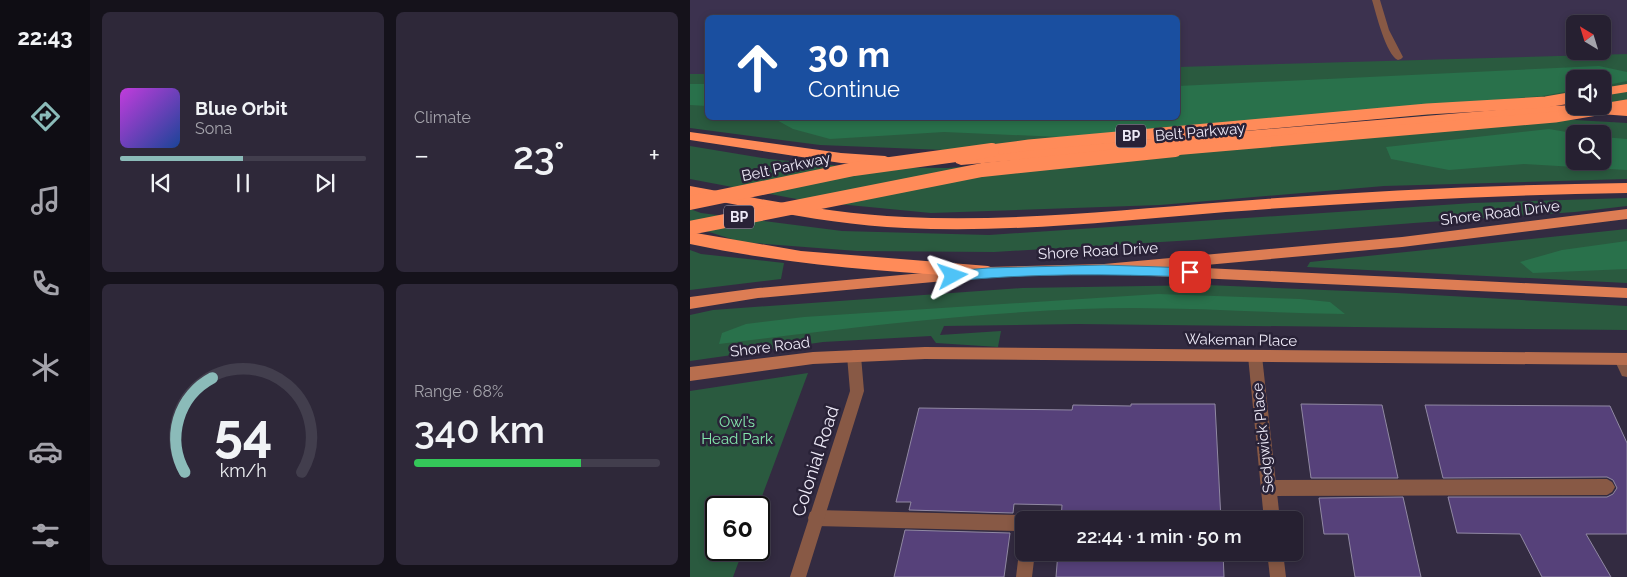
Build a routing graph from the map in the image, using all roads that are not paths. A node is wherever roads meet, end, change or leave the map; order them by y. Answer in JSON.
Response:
{"nodes":[{"id":1,"x":1376,"y":0,"type":"edge"},
{"id":2,"x":1398,"y":57,"type":"dead end"},
{"id":3,"x":1627,"y":88,"type":"edge"},
{"id":4,"x":1611,"y":91,"type":"edge"},
{"id":5,"x":1566,"y":99,"type":"edge"},
{"id":6,"x":1627,"y":106,"type":"edge"},
{"id":7,"x":1627,"y":112,"type":"edge"},
{"id":8,"x":690,"y":136,"type":"edge"},
{"id":9,"x":1627,"y":188,"type":"edge"},
{"id":10,"x":690,"y":191,"type":"edge"},
{"id":11,"x":690,"y":203,"type":"edge"},
{"id":12,"x":1627,"y":214,"type":"edge"},
{"id":13,"x":690,"y":228,"type":"edge"},
{"id":14,"x":690,"y":238,"type":"edge"},
{"id":15,"x":1104,"y":270,"type":"junction"},
{"id":16,"x":988,"y":272,"type":"junction"},
{"id":17,"x":1627,"y":293,"type":"edge"},
{"id":18,"x":690,"y":302,"type":"edge"},
{"id":19,"x":854,"y":356,"type":"junction"},
{"id":20,"x":1255,"y":356,"type":"junction"},
{"id":21,"x":1625,"y":363,"type":"edge"},
{"id":22,"x":690,"y":374,"type":"edge"},
{"id":23,"x":1606,"y":487,"type":"dead end"},
{"id":24,"x":1269,"y":488,"type":"junction"},
{"id":25,"x":1271,"y":511,"type":"edge"},
{"id":26,"x":816,"y":518,"type":"junction"},
{"id":27,"x":1015,"y":523,"type":"edge"},
{"id":28,"x":1026,"y":561,"type":"edge"},
{"id":29,"x":1276,"y":561,"type":"edge"},
{"id":30,"x":798,"y":577,"type":"edge"},
{"id":31,"x":1024,"y":577,"type":"edge"},
{"id":32,"x":1278,"y":577,"type":"edge"}],
"edges":[{"from":1,"to":2,"type":"street"},
{"from":3,"to":4,"type":"highway"},
{"from":5,"to":11,"type":"highway","name":"Belt Parkway","number":"BP","bridge":true},
{"from":6,"to":13,"type":"highway","name":"Belt Parkway","number":"BP","bridge":true},
{"from":7,"to":8,"type":"highway"},
{"from":9,"to":10,"type":"highway"},
{"from":12,"to":15,"type":"main road","name":"Shore Road Drive"},
{"from":14,"to":16,"type":"highway"},
{"from":15,"to":16,"type":"main road","name":"Shore Road Drive"},
{"from":15,"to":17,"type":"main road"},
{"from":16,"to":18,"type":"main road","name":"Shore Road Drive"},
{"from":19,"to":20,"type":"street","name":"Wakeman Place"},
{"from":19,"to":22,"type":"street","name":"Shore Road"},
{"from":19,"to":26,"type":"street","name":"Colonial Road"},
{"from":20,"to":21,"type":"street","name":"Wakeman Place"},
{"from":20,"to":24,"type":"street","name":"Sedgwick Place"},
{"from":23,"to":24,"type":"street"},
{"from":24,"to":25,"type":"street","name":"Sedgwick Place"},
{"from":26,"to":27,"type":"street"},
{"from":26,"to":30,"type":"street","name":"Colonial Road"},
{"from":28,"to":31,"type":"street"},
{"from":29,"to":32,"type":"street"}]}
